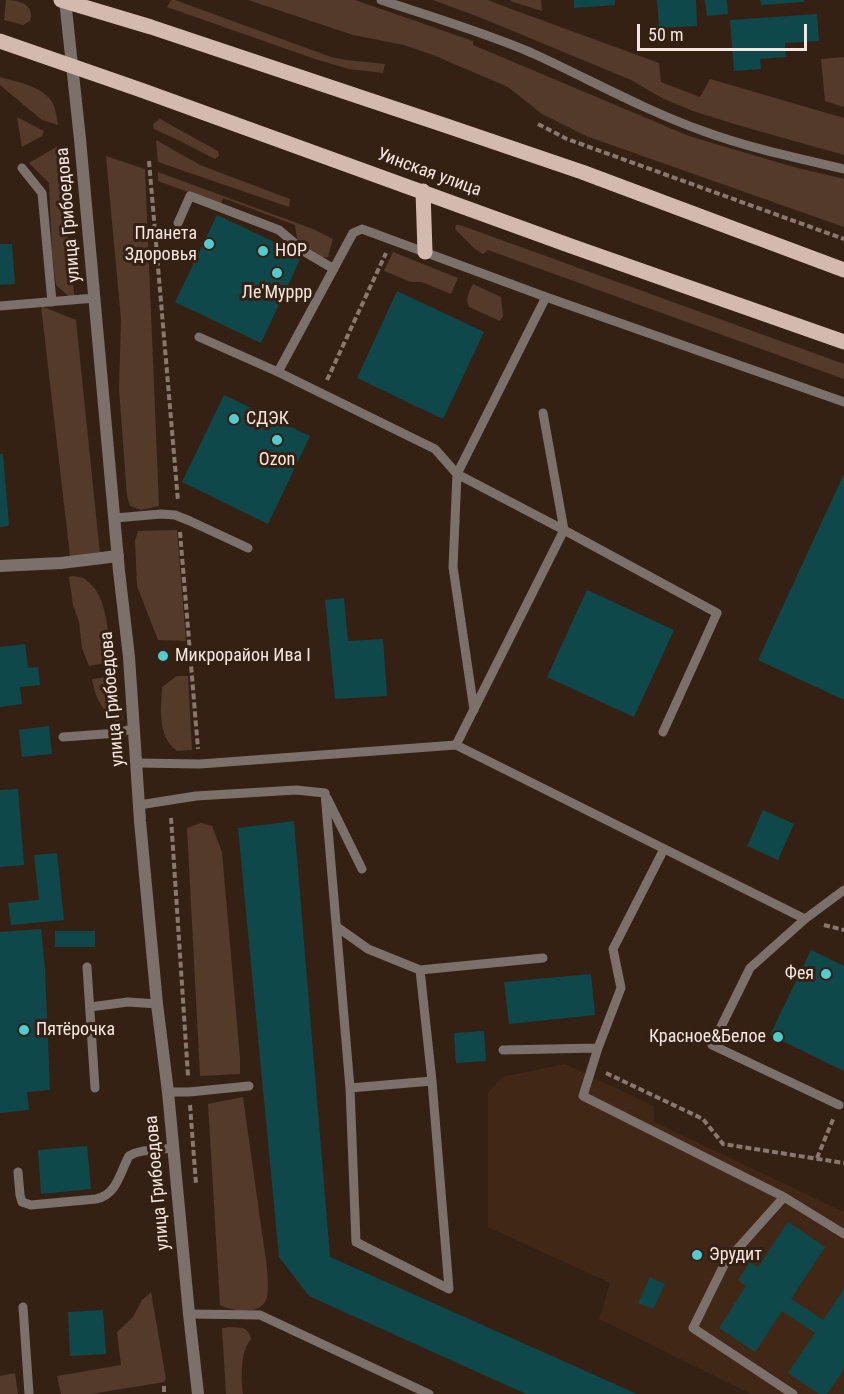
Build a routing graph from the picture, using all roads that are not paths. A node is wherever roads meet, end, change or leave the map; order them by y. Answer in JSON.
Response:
{"nodes":[{"id":1,"x":64,"y":0,"type":"edge"},
{"id":2,"x":381,"y":0,"type":"edge"},
{"id":3,"x":0,"y":41,"type":"edge"},
{"id":4,"x":72,"y":66,"type":"junction"},
{"id":5,"x":22,"y":168,"type":"dead end"},
{"id":6,"x":844,"y":169,"type":"edge"},
{"id":7,"x":423,"y":191,"type":"junction"},
{"id":8,"x":178,"y":223,"type":"dead end"},
{"id":9,"x":425,"y":252,"type":"junction"},
{"id":10,"x":334,"y":269,"type":"junction"},
{"id":11,"x":844,"y":270,"type":"edge"},
{"id":12,"x":546,"y":297,"type":"junction"},
{"id":13,"x":95,"y":298,"type":"junction"},
{"id":14,"x":52,"y":302,"type":"junction"},
{"id":15,"x":0,"y":306,"type":"edge"},
{"id":16,"x":199,"y":337,"type":"dead end"},
{"id":17,"x":844,"y":342,"type":"edge"},
{"id":18,"x":278,"y":372,"type":"junction"},
{"id":19,"x":844,"y":402,"type":"edge"},
{"id":20,"x":543,"y":412,"type":"dead end"},
{"id":21,"x":457,"y":474,"type":"junction"},
{"id":22,"x":115,"y":518,"type":"junction"},
{"id":23,"x":564,"y":530,"type":"junction"},
{"id":24,"x":248,"y":548,"type":"dead end"},
{"id":25,"x":118,"y":556,"type":"junction"},
{"id":26,"x":0,"y":566,"type":"edge"},
{"id":27,"x":474,"y":710,"type":"junction"},
{"id":28,"x":134,"y":728,"type":"junction"},
{"id":29,"x":663,"y":732,"type":"dead end"},
{"id":30,"x":63,"y":737,"type":"dead end"},
{"id":31,"x":456,"y":746,"type":"junction"},
{"id":32,"x":137,"y":763,"type":"junction"},
{"id":33,"x":325,"y":793,"type":"junction"},
{"id":34,"x":139,"y":805,"type":"junction"},
{"id":35,"x":664,"y":849,"type":"junction"},
{"id":36,"x":362,"y":869,"type":"dead end"},
{"id":37,"x":844,"y":890,"type":"edge"},
{"id":38,"x":805,"y":920,"type":"junction"},
{"id":39,"x":337,"y":927,"type":"junction"},
{"id":40,"x":543,"y":958,"type":"dead end"},
{"id":41,"x":87,"y":967,"type":"dead end"},
{"id":42,"x":420,"y":970,"type":"junction"},
{"id":43,"x":157,"y":1004,"type":"junction"},
{"id":44,"x":90,"y":1007,"type":"junction"},
{"id":45,"x":598,"y":1048,"type":"junction"},
{"id":46,"x":503,"y":1050,"type":"dead end"},
{"id":47,"x":432,"y":1081,"type":"junction"},
{"id":48,"x":249,"y":1086,"type":"dead end"},
{"id":49,"x":350,"y":1088,"type":"junction"},
{"id":50,"x":95,"y":1089,"type":"dead end"},
{"id":51,"x":168,"y":1092,"type":"junction"},
{"id":52,"x":839,"y":1105,"type":"road end"},
{"id":53,"x":173,"y":1149,"type":"junction"},
{"id":54,"x":18,"y":1172,"type":"dead end"},
{"id":55,"x":784,"y":1197,"type":"junction"},
{"id":56,"x":844,"y":1234,"type":"edge"},
{"id":57,"x":23,"y":1307,"type":"dead end"},
{"id":58,"x":189,"y":1314,"type":"junction"},
{"id":59,"x":29,"y":1394,"type":"edge"},
{"id":60,"x":198,"y":1394,"type":"edge"},
{"id":61,"x":429,"y":1394,"type":"edge"},
{"id":62,"x":794,"y":1394,"type":"edge"}],
"edges":[{"from":1,"to":4,"type":"street","name":"улица Грибоедова"},
{"from":1,"to":11,"type":"main road"},
{"from":2,"to":6,"type":"lane"},
{"from":3,"to":4,"type":"main road","name":"Уинская улица"},
{"from":4,"to":7,"type":"main road","name":"Уинская улица"},
{"from":4,"to":13,"type":"street","name":"улица Грибоедова"},
{"from":5,"to":14,"type":"lane"},
{"from":7,"to":9,"type":"main road"},
{"from":7,"to":17,"type":"main road","name":"Уинская улица"},
{"from":8,"to":10,"type":"lane"},
{"from":9,"to":10,"type":"lane"},
{"from":9,"to":12,"type":"lane"},
{"from":10,"to":18,"type":"lane"},
{"from":12,"to":19,"type":"lane"},
{"from":12,"to":21,"type":"lane"},
{"from":13,"to":14,"type":"lane"},
{"from":13,"to":22,"type":"street","name":"улица Грибоедова"},
{"from":14,"to":15,"type":"lane"},
{"from":16,"to":18,"type":"lane"},
{"from":18,"to":21,"type":"lane"},
{"from":20,"to":23,"type":"lane"},
{"from":21,"to":23,"type":"lane"},
{"from":21,"to":27,"type":"lane"},
{"from":22,"to":24,"type":"lane"},
{"from":22,"to":25,"type":"street","name":"улица Грибоедова"},
{"from":23,"to":27,"type":"lane"},
{"from":23,"to":29,"type":"lane"},
{"from":25,"to":26,"type":"street"},
{"from":25,"to":28,"type":"street","name":"улица Грибоедова"},
{"from":27,"to":31,"type":"lane"},
{"from":28,"to":30,"type":"lane"},
{"from":28,"to":32,"type":"street","name":"улица Грибоедова"},
{"from":31,"to":32,"type":"lane"},
{"from":31,"to":35,"type":"lane"},
{"from":32,"to":34,"type":"street","name":"улица Грибоедова"},
{"from":33,"to":34,"type":"lane"},
{"from":33,"to":36,"type":"lane"},
{"from":33,"to":39,"type":"lane"},
{"from":34,"to":43,"type":"street","name":"улица Грибоедова"},
{"from":35,"to":38,"type":"lane"},
{"from":35,"to":45,"type":"lane"},
{"from":37,"to":38,"type":"lane"},
{"from":38,"to":52,"type":"lane"},
{"from":39,"to":42,"type":"lane"},
{"from":39,"to":49,"type":"lane"},
{"from":40,"to":42,"type":"lane"},
{"from":41,"to":44,"type":"lane"},
{"from":42,"to":47,"type":"lane"},
{"from":43,"to":44,"type":"lane"},
{"from":43,"to":51,"type":"street","name":"улица Грибоедова"},
{"from":44,"to":50,"type":"lane"},
{"from":45,"to":46,"type":"lane"},
{"from":45,"to":55,"type":"lane"},
{"from":47,"to":49,"type":"lane"},
{"from":47,"to":49,"type":"lane"},
{"from":48,"to":51,"type":"lane"},
{"from":51,"to":53,"type":"street","name":"улица Грибоедова"},
{"from":53,"to":54,"type":"lane"},
{"from":53,"to":58,"type":"street","name":"улица Грибоедова"},
{"from":55,"to":56,"type":"lane"},
{"from":55,"to":62,"type":"lane"},
{"from":57,"to":59,"type":"lane"},
{"from":58,"to":60,"type":"street","name":"улица Грибоедова"},
{"from":58,"to":61,"type":"lane"}]}
